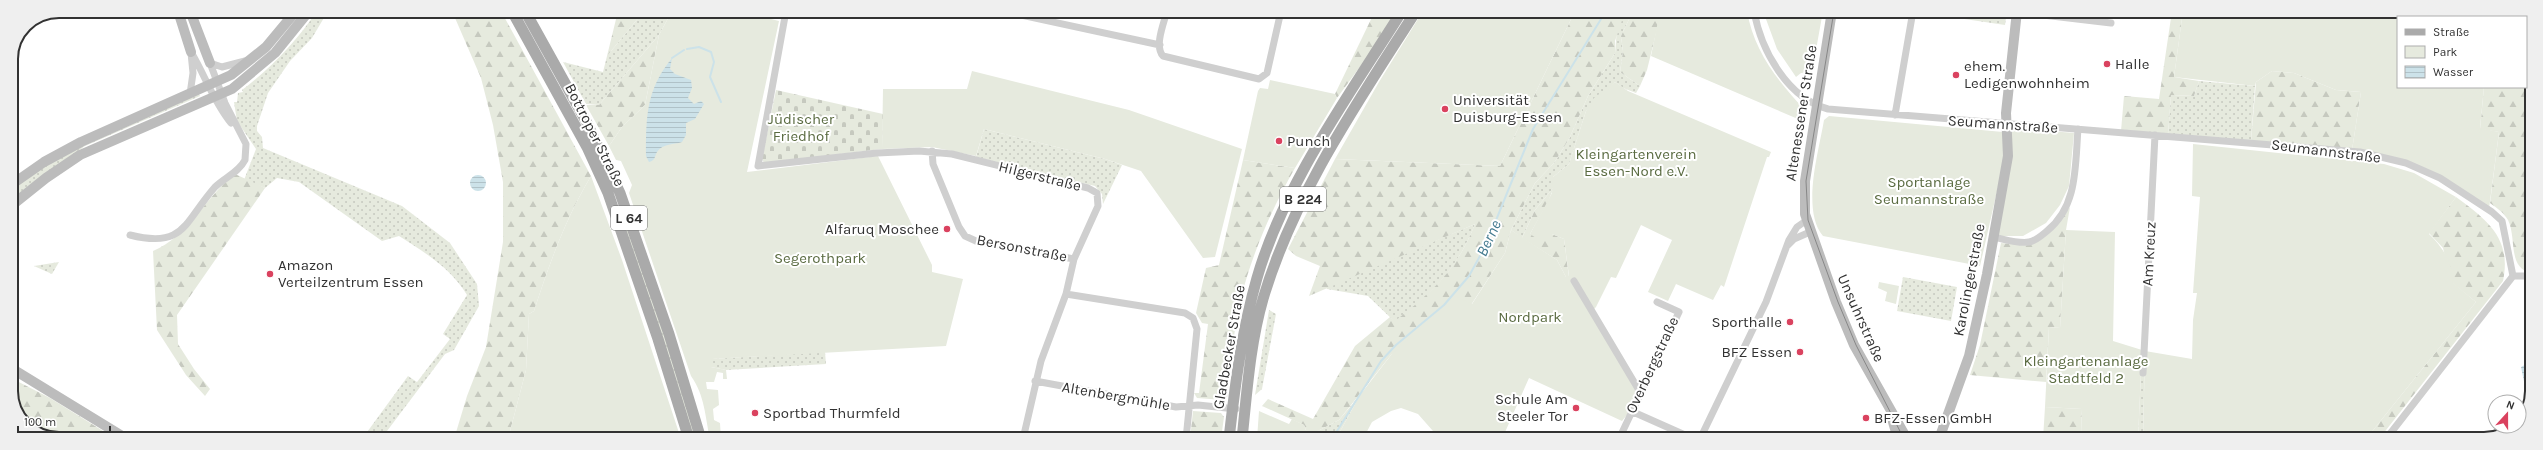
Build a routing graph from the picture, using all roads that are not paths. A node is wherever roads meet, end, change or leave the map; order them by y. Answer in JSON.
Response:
{"nodes":[{"id":1,"x":180,"y":18,"type":"edge"},
{"id":2,"x":193,"y":18,"type":"edge"},
{"id":3,"x":290,"y":18,"type":"edge"},
{"id":4,"x":303,"y":18,"type":"edge"},
{"id":5,"x":516,"y":18,"type":"edge"},
{"id":6,"x":529,"y":18,"type":"edge"},
{"id":7,"x":785,"y":18,"type":"edge"},
{"id":8,"x":1035,"y":18,"type":"edge"},
{"id":9,"x":1166,"y":18,"type":"edge"},
{"id":10,"x":1279,"y":18,"type":"edge"},
{"id":11,"x":1398,"y":18,"type":"edge"},
{"id":12,"x":1412,"y":18,"type":"edge"},
{"id":13,"x":1756,"y":18,"type":"edge"},
{"id":14,"x":1831,"y":18,"type":"edge"},
{"id":15,"x":1912,"y":18,"type":"edge"},
{"id":16,"x":2016,"y":18,"type":"edge"},
{"id":17,"x":2068,"y":18,"type":"edge"},
{"id":18,"x":2110,"y":23,"type":"dead end"},
{"id":19,"x":1160,"y":45,"type":"junction"},
{"id":20,"x":190,"y":52,"type":"junction"},
{"id":21,"x":253,"y":59,"type":"junction"},
{"id":22,"x":210,"y":64,"type":"junction"},
{"id":23,"x":212,"y":84,"type":"junction"},
{"id":24,"x":190,"y":94,"type":"junction"},
{"id":25,"x":217,"y":96,"type":"junction"},
{"id":26,"x":1817,"y":106,"type":"junction"},
{"id":27,"x":1895,"y":115,"type":"junction"},
{"id":28,"x":2006,"y":123,"type":"junction"},
{"id":29,"x":2078,"y":129,"type":"junction"},
{"id":30,"x":2154,"y":135,"type":"junction"},
{"id":31,"x":932,"y":152,"type":"junction"},
{"id":32,"x":18,"y":181,"type":"edge"},
{"id":33,"x":608,"y":193,"type":"junction"},
{"id":34,"x":620,"y":193,"type":"junction"},
{"id":35,"x":18,"y":200,"type":"edge"},
{"id":36,"x":1807,"y":220,"type":"junction"},
{"id":37,"x":1810,"y":232,"type":"junction"},
{"id":38,"x":130,"y":235,"type":"dead end"},
{"id":39,"x":1993,"y":237,"type":"junction"},
{"id":40,"x":1785,"y":248,"type":"junction"},
{"id":41,"x":1074,"y":259,"type":"junction"},
{"id":42,"x":2513,"y":276,"type":"junction"},
{"id":43,"x":2525,"y":276,"type":"edge"},
{"id":44,"x":1574,"y":281,"type":"dead end"},
{"id":45,"x":1066,"y":294,"type":"junction"},
{"id":46,"x":1657,"y":302,"type":"dead end"},
{"id":47,"x":18,"y":372,"type":"edge"},
{"id":48,"x":2143,"y":373,"type":"dead end"},
{"id":49,"x":1035,"y":381,"type":"junction"},
{"id":50,"x":1640,"y":392,"type":"junction"},
{"id":51,"x":1188,"y":406,"type":"junction"},
{"id":52,"x":1233,"y":409,"type":"junction"},
{"id":53,"x":1245,"y":410,"type":"junction"},
{"id":54,"x":1631,"y":411,"type":"junction"},
{"id":55,"x":1891,"y":414,"type":"junction"},
{"id":56,"x":116,"y":432,"type":"edge"},
{"id":57,"x":687,"y":432,"type":"edge"},
{"id":58,"x":699,"y":432,"type":"edge"},
{"id":59,"x":1025,"y":432,"type":"edge"},
{"id":60,"x":1186,"y":432,"type":"edge"},
{"id":61,"x":1230,"y":432,"type":"edge"},
{"id":62,"x":1243,"y":432,"type":"edge"},
{"id":63,"x":1622,"y":432,"type":"edge"},
{"id":64,"x":1678,"y":432,"type":"edge"},
{"id":65,"x":1703,"y":432,"type":"edge"},
{"id":66,"x":1896,"y":432,"type":"edge"},
{"id":67,"x":1904,"y":432,"type":"edge"},
{"id":68,"x":1941,"y":432,"type":"edge"},
{"id":69,"x":2391,"y":432,"type":"edge"}],
"edges":[{"from":1,"to":20,"type":"main road"},
{"from":2,"to":22,"type":"main road"},
{"from":3,"to":21,"type":"main road"},
{"from":4,"to":25,"type":"main road"},
{"from":5,"to":33,"type":"main road","name":"Bottroper Straße","number":"L 64"},
{"from":6,"to":34,"type":"main road","name":"Bottroper Straße","number":"L 64"},
{"from":7,"to":31,"type":"street","name":"Hilgerstraße"},
{"from":8,"to":19,"type":"street"},
{"from":9,"to":19,"type":"street"},
{"from":10,"to":19,"type":"street"},
{"from":11,"to":52,"type":"main road","name":"Gladbecker Straße","number":"B 224"},
{"from":12,"to":53,"type":"main road","name":"Gladbecker Straße","number":"B 224"},
{"from":13,"to":26,"type":"street"},
{"from":14,"to":26,"type":"main road","name":"Altenessener Straße"},
{"from":15,"to":27,"type":"street"},
{"from":16,"to":28,"type":"main road","name":"Karolingerstraße"},
{"from":17,"to":18,"type":"street"},
{"from":20,"to":23,"type":"street"},
{"from":20,"to":24,"type":"street"},
{"from":21,"to":22,"type":"street"},
{"from":21,"to":23,"type":"main road"},
{"from":22,"to":23,"type":"street"},
{"from":23,"to":24,"type":"main road"},
{"from":23,"to":25,"type":"street"},
{"from":24,"to":32,"type":"main road"},
{"from":25,"to":35,"type":"main road"},
{"from":25,"to":38,"type":"street"},
{"from":26,"to":27,"type":"street","name":"Seumannstraße"},
{"from":26,"to":36,"type":"main road","name":"Altenessener Straße"},
{"from":27,"to":28,"type":"street","name":"Seumannstraße"},
{"from":28,"to":29,"type":"street","name":"Seumannstraße"},
{"from":28,"to":39,"type":"main road","name":"Karolingerstraße"},
{"from":29,"to":30,"type":"street","name":"Seumannstraße"},
{"from":29,"to":39,"type":"street"},
{"from":30,"to":42,"type":"street","name":"Seumannstraße"},
{"from":30,"to":48,"type":"street","name":"Am Kreuz"},
{"from":31,"to":41,"type":"street","name":"Bersonstraße"},
{"from":31,"to":41,"type":"street","name":"Hilgerstraße"},
{"from":33,"to":34,"type":"main road"},
{"from":33,"to":57,"type":"main road","name":"Bottroper Straße","number":"L 64"},
{"from":34,"to":58,"type":"main road","name":"Bottroper Straße","number":"L 64"},
{"from":36,"to":37,"type":"main road","name":"Altenessener Straße"},
{"from":36,"to":40,"type":"street"},
{"from":37,"to":40,"type":"street"},
{"from":37,"to":55,"type":"main road","name":"Unsuhrstraße"},
{"from":39,"to":68,"type":"main road","name":"Karolingerstraße"},
{"from":40,"to":65,"type":"street"},
{"from":41,"to":45,"type":"street","name":"Hilgerstraße"},
{"from":42,"to":43,"type":"street"},
{"from":42,"to":69,"type":"street"},
{"from":44,"to":50,"type":"street"},
{"from":45,"to":49,"type":"street","name":"Hilgerstraße"},
{"from":45,"to":51,"type":"street"},
{"from":46,"to":50,"type":"street","name":"Overbergstraße"},
{"from":47,"to":56,"type":"main road"},
{"from":49,"to":51,"type":"street","name":"Altenbergmühle"},
{"from":49,"to":59,"type":"street","name":"Hilgerstraße"},
{"from":50,"to":54,"type":"street","name":"Overbergstraße"},
{"from":51,"to":52,"type":"street","name":"Altenbergmühle"},
{"from":51,"to":60,"type":"street"},
{"from":52,"to":53,"type":"street","name":"Altenbergmühle"},
{"from":52,"to":61,"type":"main road","name":"Gladbecker Straße","number":"B 224"},
{"from":53,"to":62,"type":"main road","name":"Gladbecker Straße","number":"B 224"},
{"from":54,"to":63,"type":"street","name":"Overbergstraße"},
{"from":54,"to":64,"type":"street"},
{"from":55,"to":66,"type":"main road","name":"Unsuhrstraße"},
{"from":55,"to":67,"type":"main road","name":"Unsuhrstraße"}]}
